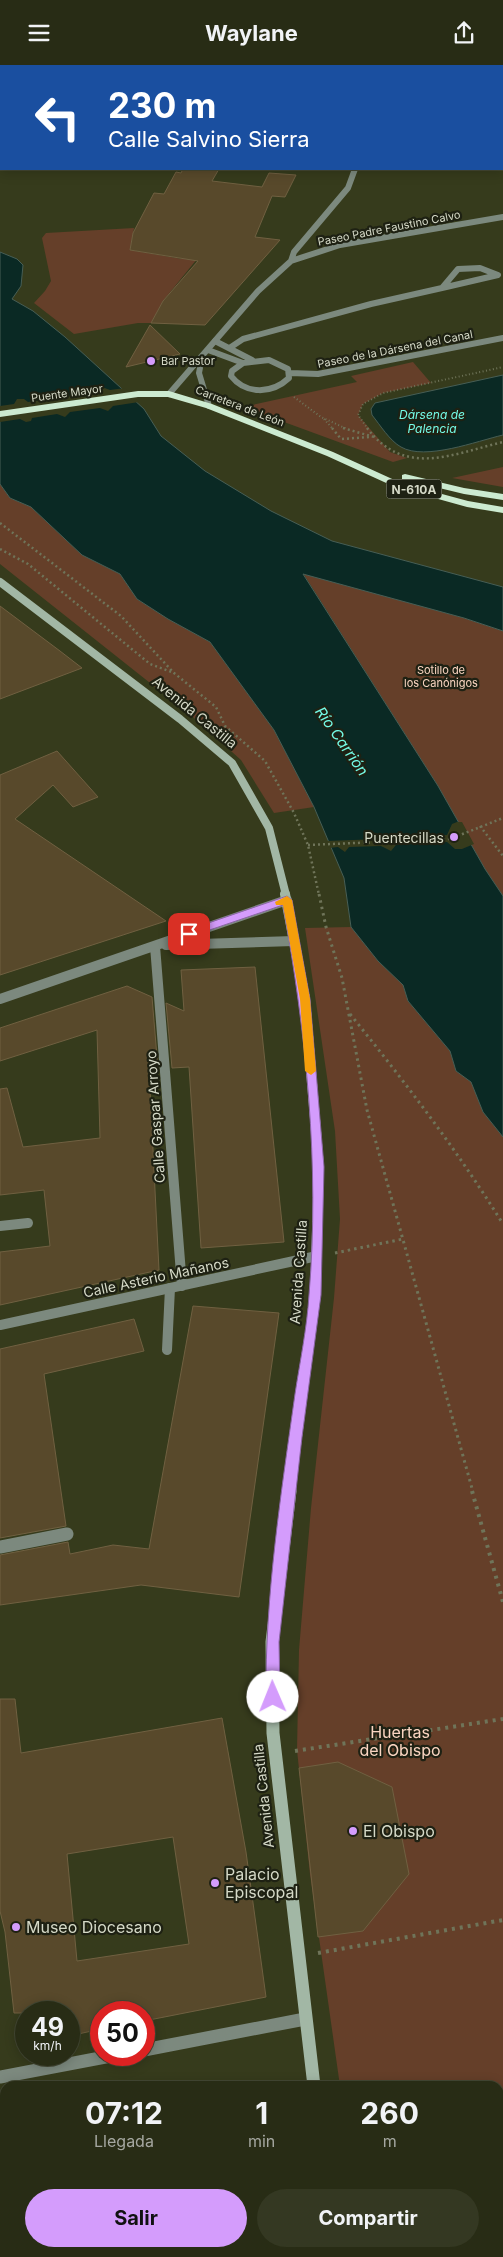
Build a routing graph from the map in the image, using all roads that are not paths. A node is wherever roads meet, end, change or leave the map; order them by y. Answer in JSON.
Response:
{"nodes":[{"id":1,"x":355,"y":170,"type":"edge"},
{"id":2,"x":503,"y":217,"type":"edge"},
{"id":3,"x":307,"y":236,"type":"junction"},
{"id":4,"x":318,"y":251,"type":"junction"},
{"id":5,"x":291,"y":261,"type":"junction"},
{"id":6,"x":442,"y":288,"type":"junction"},
{"id":7,"x":503,"y":338,"type":"edge"},
{"id":8,"x":216,"y":341,"type":"junction"},
{"id":9,"x":231,"y":347,"type":"junction"},
{"id":10,"x":208,"y":350,"type":"junction"},
{"id":11,"x":202,"y":357,"type":"junction"},
{"id":12,"x":252,"y":360,"type":"junction"},
{"id":13,"x":243,"y":363,"type":"junction"},
{"id":14,"x":290,"y":373,"type":"junction"},
{"id":15,"x":169,"y":394,"type":"junction"},
{"id":16,"x":138,"y":395,"type":"joint"},
{"id":17,"x":209,"y":406,"type":"junction"},
{"id":18,"x":0,"y":414,"type":"edge"},
{"id":19,"x":330,"y":454,"type":"junction"},
{"id":20,"x":503,"y":497,"type":"edge"},
{"id":21,"x":503,"y":510,"type":"edge"},
{"id":22,"x":0,"y":582,"type":"edge"},
{"id":23,"x":287,"y":900,"type":"junction"},
{"id":24,"x":294,"y":941,"type":"junction"},
{"id":25,"x":155,"y":945,"type":"junction"},
{"id":26,"x":0,"y":999,"type":"edge"},
{"id":27,"x":28,"y":1223,"type":"dead end"},
{"id":28,"x":0,"y":1226,"type":"edge"},
{"id":29,"x":317,"y":1256,"type":"junction"},
{"id":30,"x":182,"y":1285,"type":"junction"},
{"id":31,"x":170,"y":1288,"type":"junction"},
{"id":32,"x":0,"y":1325,"type":"edge"},
{"id":33,"x":167,"y":1350,"type":"dead end"},
{"id":34,"x":67,"y":1534,"type":"dead end"},
{"id":35,"x":0,"y":1547,"type":"edge"},
{"id":36,"x":305,"y":2019,"type":"junction"},
{"id":37,"x":155,"y":2048,"type":"edge"},
{"id":38,"x":90,"y":2060,"type":"edge"},
{"id":39,"x":0,"y":2077,"type":"edge"},
{"id":40,"x":313,"y":2081,"type":"edge"}],
"edges":[{"from":1,"to":3,"type":"street"},
{"from":2,"to":4,"type":"street","name":"Paseo Padre Faustino Calvo"},
{"from":3,"to":4,"type":"street"},
{"from":3,"to":5,"type":"street"},
{"from":4,"to":5,"type":"street","name":"Paseo Padre Faustino Calvo"},
{"from":5,"to":8,"type":"street","name":"Paseo Padre Faustino Calvo"},
{"from":6,"to":6,"type":"street"},
{"from":6,"to":9,"type":"street"},
{"from":7,"to":14,"type":"street","name":"Paseo de la Dársena del Canal"},
{"from":8,"to":9,"type":"street"},
{"from":8,"to":10,"type":"street","name":"Paseo Padre Faustino Calvo"},
{"from":9,"to":12,"type":"street"},
{"from":10,"to":11,"type":"street","name":"Paseo Padre Faustino Calvo"},
{"from":10,"to":13,"type":"street"},
{"from":11,"to":15,"type":"street","name":"Paseo Padre Faustino Calvo"},
{"from":11,"to":17,"type":"street"},
{"from":12,"to":13,"type":"street"},
{"from":12,"to":14,"type":"street"},
{"from":13,"to":14,"type":"street"},
{"from":15,"to":16,"type":"highway","name":"Carretera de León","number":"N-610A"},
{"from":15,"to":17,"type":"highway","name":"Carretera de León","number":"N-610A"},
{"from":16,"to":18,"type":"highway","name":"Puente Mayor","number":"N-610A"},
{"from":17,"to":19,"type":"highway","name":"Carretera de León","number":"N-610A"},
{"from":19,"to":20,"type":"highway","name":"Carretera de León","number":"N-610A"},
{"from":19,"to":21,"type":"highway","name":"Carretera de León","number":"N-610A"},
{"from":22,"to":23,"type":"main road","name":"Avenida Castilla"},
{"from":23,"to":24,"type":"main road","name":"Avenida Castilla"},
{"from":23,"to":25,"type":"street"},
{"from":24,"to":25,"type":"street"},
{"from":24,"to":29,"type":"main road","name":"Avenida Castilla"},
{"from":25,"to":26,"type":"street"},
{"from":25,"to":30,"type":"street","name":"Calle Gaspar Arroyo"},
{"from":27,"to":28,"type":"street"},
{"from":29,"to":30,"type":"street","name":"Calle Asterio Mañanos"},
{"from":29,"to":36,"type":"main road","name":"Avenida Castilla"},
{"from":30,"to":31,"type":"street","name":"Calle Asterio Mañanos"},
{"from":31,"to":32,"type":"street","name":"Calle Asterio Mañanos"},
{"from":31,"to":33,"type":"street"},
{"from":34,"to":35,"type":"street"},
{"from":36,"to":37,"type":"street"},
{"from":36,"to":40,"type":"main road","name":"Avenida Castilla"},
{"from":38,"to":39,"type":"street"}]}
